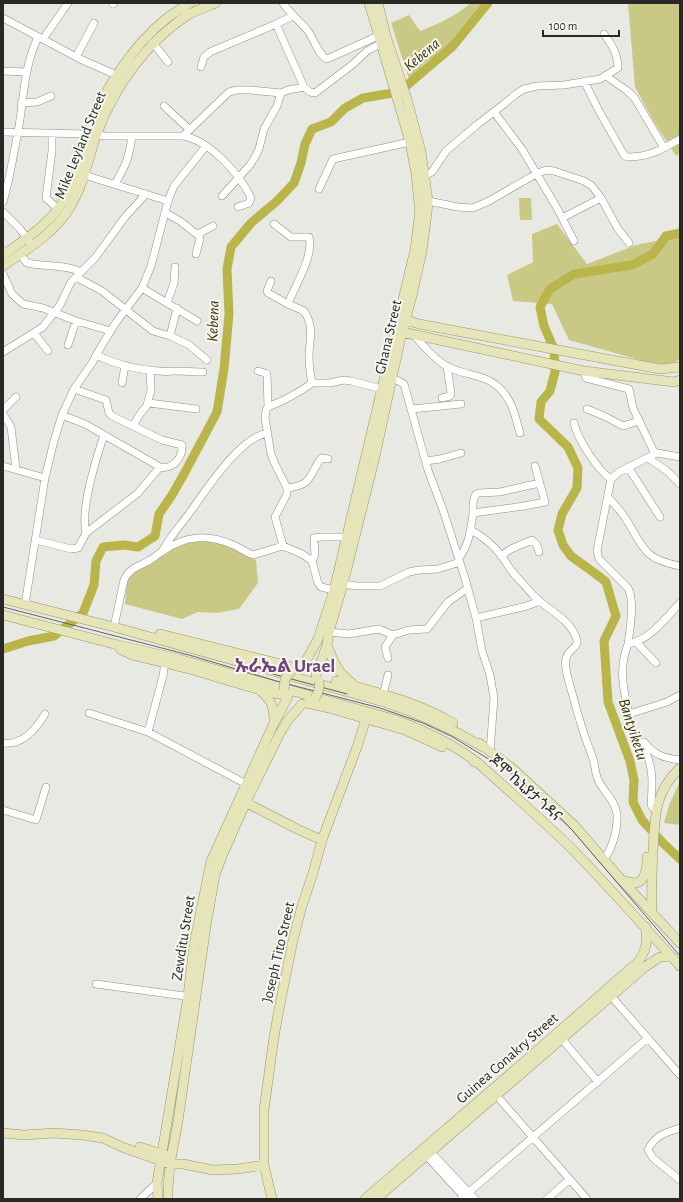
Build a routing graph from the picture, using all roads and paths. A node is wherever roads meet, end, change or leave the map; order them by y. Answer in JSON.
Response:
{"nodes":[{"id":1,"x":68,"y":3,"type":"edge"},
{"id":2,"x":190,"y":3,"type":"edge"},
{"id":3,"x":216,"y":3,"type":"edge"},
{"id":4,"x":283,"y":3,"type":"edge"},
{"id":5,"x":369,"y":3,"type":"edge"},
{"id":6,"x":378,"y":3,"type":"edge"},
{"id":7,"x":196,"y":6,"type":"edge"},
{"id":8,"x":293,"y":16,"type":"junction"},
{"id":9,"x":3,"y":18,"type":"edge"},
{"id":10,"x":94,"y":23,"type":"dead end"},
{"id":11,"x":276,"y":24,"type":"junction"},
{"id":12,"x":604,"y":34,"type":"dead end"},
{"id":13,"x":41,"y":38,"type":"junction"},
{"id":14,"x":379,"y":40,"type":"junction"},
{"id":15,"x":153,"y":43,"type":"junction"},
{"id":16,"x":76,"y":57,"type":"junction"},
{"id":17,"x":168,"y":62,"type":"dead end"},
{"id":18,"x":201,"y":67,"type":"dead end"},
{"id":19,"x":3,"y":71,"type":"edge"},
{"id":20,"x":26,"y":72,"type":"junction"},
{"id":21,"x":393,"y":72,"type":"junction"},
{"id":22,"x":606,"y":76,"type":"junction"},
{"id":23,"x":121,"y":77,"type":"junction"},
{"id":24,"x":584,"y":81,"type":"junction"},
{"id":25,"x":304,"y":87,"type":"junction"},
{"id":26,"x":281,"y":93,"type":"junction"},
{"id":27,"x":51,"y":96,"type":"dead end"},
{"id":28,"x":21,"y":103,"type":"junction"},
{"id":29,"x":164,"y":106,"type":"dead end"},
{"id":30,"x":494,"y":112,"type":"junction"},
{"id":31,"x":408,"y":121,"type":"junction"},
{"id":32,"x":190,"y":130,"type":"junction"},
{"id":33,"x":3,"y":132,"type":"edge"},
{"id":34,"x":18,"y":133,"type":"junction"},
{"id":35,"x":52,"y":133,"type":"junction"},
{"id":36,"x":87,"y":134,"type":"junction"},
{"id":37,"x":97,"y":135,"type":"junction"},
{"id":38,"x":132,"y":136,"type":"junction"},
{"id":39,"x":183,"y":136,"type":"junction"},
{"id":40,"x":680,"y":139,"type":"edge"},
{"id":41,"x":410,"y":142,"type":"junction"},
{"id":42,"x":206,"y":146,"type":"junction"},
{"id":43,"x":664,"y":148,"type":"junction"},
{"id":44,"x":76,"y":173,"type":"junction"},
{"id":45,"x":536,"y":174,"type":"junction"},
{"id":46,"x":85,"y":175,"type":"junction"},
{"id":47,"x":238,"y":176,"type":"junction"},
{"id":48,"x":425,"y":176,"type":"junction"},
{"id":49,"x":115,"y":184,"type":"junction"},
{"id":50,"x":319,"y":189,"type":"dead end"},
{"id":51,"x":146,"y":194,"type":"junction"},
{"id":52,"x":222,"y":196,"type":"dead end"},
{"id":53,"x":601,"y":198,"type":"junction"},
{"id":54,"x":168,"y":201,"type":"junction"},
{"id":55,"x":428,"y":201,"type":"junction"},
{"id":56,"x":3,"y":202,"type":"edge"},
{"id":57,"x":238,"y":207,"type":"dead end"},
{"id":58,"x":58,"y":209,"type":"junction"},
{"id":59,"x":3,"y":212,"type":"edge"},
{"id":60,"x":166,"y":213,"type":"junction"},
{"id":61,"x":562,"y":218,"type":"junction"},
{"id":62,"x":274,"y":224,"type":"dead end"},
{"id":63,"x":213,"y":226,"type":"dead end"},
{"id":64,"x":197,"y":233,"type":"junction"},
{"id":65,"x":26,"y":237,"type":"junction"},
{"id":66,"x":574,"y":241,"type":"dead end"},
{"id":67,"x":629,"y":242,"type":"dead end"},
{"id":68,"x":32,"y":245,"type":"junction"},
{"id":69,"x":20,"y":254,"type":"junction"},
{"id":70,"x":196,"y":254,"type":"dead end"},
{"id":71,"x":3,"y":255,"type":"edge"},
{"id":72,"x":3,"y":266,"type":"edge"},
{"id":73,"x":175,"y":268,"type":"dead end"},
{"id":74,"x":3,"y":274,"type":"edge"},
{"id":75,"x":79,"y":275,"type":"junction"},
{"id":76,"x":271,"y":281,"type":"dead end"},
{"id":77,"x":142,"y":288,"type":"junction"},
{"id":78,"x":408,"y":295,"type":"junction"},
{"id":79,"x":167,"y":303,"type":"junction"},
{"id":80,"x":288,"y":304,"type":"junction"},
{"id":81,"x":177,"y":308,"type":"junction"},
{"id":82,"x":126,"y":310,"type":"junction"},
{"id":83,"x":54,"y":313,"type":"junction"},
{"id":84,"x":402,"y":318,"type":"junction"},
{"id":85,"x":76,"y":321,"type":"junction"},
{"id":86,"x":197,"y":321,"type":"dead end"},
{"id":87,"x":111,"y":331,"type":"junction"},
{"id":88,"x":399,"y":331,"type":"junction"},
{"id":89,"x":34,"y":333,"type":"junction"},
{"id":90,"x":475,"y":334,"type":"junction"},
{"id":91,"x":414,"y":335,"type":"junction"},
{"id":92,"x":170,"y":336,"type":"junction"},
{"id":93,"x":509,"y":341,"type":"junction"},
{"id":94,"x":458,"y":343,"type":"junction"},
{"id":95,"x":68,"y":345,"type":"dead end"},
{"id":96,"x":48,"y":351,"type":"dead end"},
{"id":97,"x":3,"y":352,"type":"edge"},
{"id":98,"x":96,"y":355,"type":"junction"},
{"id":99,"x":529,"y":358,"type":"junction"},
{"id":100,"x":207,"y":360,"type":"dead end"},
{"id":101,"x":126,"y":365,"type":"junction"},
{"id":102,"x":447,"y":366,"type":"junction"},
{"id":103,"x":680,"y":367,"type":"edge"},
{"id":104,"x":150,"y":370,"type":"junction"},
{"id":105,"x":258,"y":371,"type":"dead end"},
{"id":106,"x":584,"y":371,"type":"junction"},
{"id":107,"x":203,"y":372,"type":"dead end"},
{"id":108,"x":393,"y":378,"type":"junction"},
{"id":109,"x":680,"y":380,"type":"edge"},
{"id":110,"x":122,"y":383,"type":"dead end"},
{"id":111,"x":312,"y":383,"type":"junction"},
{"id":112,"x":74,"y":389,"type":"junction"},
{"id":113,"x":382,"y":389,"type":"junction"},
{"id":114,"x":16,"y":396,"type":"dead end"},
{"id":115,"x":442,"y":398,"type":"dead end"},
{"id":116,"x":461,"y":404,"type":"dead end"},
{"id":117,"x":147,"y":405,"type":"junction"},
{"id":118,"x":268,"y":407,"type":"junction"},
{"id":119,"x":196,"y":409,"type":"dead end"},
{"id":120,"x":412,"y":409,"type":"junction"},
{"id":121,"x":587,"y":409,"type":"dead end"},
{"id":122,"x":3,"y":410,"type":"edge"},
{"id":123,"x":3,"y":414,"type":"edge"},
{"id":124,"x":62,"y":415,"type":"junction"},
{"id":125,"x":639,"y":420,"type":"junction"},
{"id":126,"x":574,"y":423,"type":"dead end"},
{"id":127,"x":133,"y":426,"type":"junction"},
{"id":128,"x":268,"y":433,"type":"junction"},
{"id":129,"x":520,"y":433,"type":"dead end"},
{"id":130,"x":104,"y":435,"type":"junction"},
{"id":131,"x":461,"y":453,"type":"dead end"},
{"id":132,"x":655,"y":454,"type":"junction"},
{"id":133,"x":680,"y":457,"type":"edge"},
{"id":134,"x":648,"y":458,"type":"junction"},
{"id":135,"x":328,"y":459,"type":"dead end"},
{"id":136,"x":426,"y":461,"type":"junction"},
{"id":137,"x":3,"y":466,"type":"edge"},
{"id":138,"x":535,"y":466,"type":"dead end"},
{"id":139,"x":160,"y":467,"type":"junction"},
{"id":140,"x":628,"y":467,"type":"junction"},
{"id":141,"x":16,"y":470,"type":"junction"},
{"id":142,"x":45,"y":478,"type":"junction"},
{"id":143,"x":611,"y":479,"type":"junction"},
{"id":144,"x":540,"y":483,"type":"junction"},
{"id":145,"x":680,"y":484,"type":"edge"},
{"id":146,"x":287,"y":488,"type":"junction"},
{"id":147,"x":608,"y":497,"type":"junction"},
{"id":148,"x":472,"y":513,"type":"junction"},
{"id":149,"x":660,"y":517,"type":"dead end"},
{"id":150,"x":471,"y":530,"type":"junction"},
{"id":151,"x":86,"y":533,"type":"junction"},
{"id":152,"x":346,"y":537,"type":"junction"},
{"id":153,"x":36,"y":540,"type":"junction"},
{"id":154,"x":283,"y":546,"type":"junction"},
{"id":155,"x":163,"y":550,"type":"junction"},
{"id":156,"x":539,"y":552,"type":"dead end"},
{"id":157,"x":501,"y":556,"type":"junction"},
{"id":158,"x":312,"y":560,"type":"junction"},
{"id":159,"x":460,"y":560,"type":"junction"},
{"id":160,"x":680,"y":566,"type":"edge"},
{"id":161,"x":343,"y":584,"type":"junction"},
{"id":162,"x":468,"y":588,"type":"junction"},
{"id":163,"x":334,"y":590,"type":"junction"},
{"id":164,"x":3,"y":599,"type":"edge"},
{"id":165,"x":540,"y":601,"type":"junction"},
{"id":166,"x":680,"y":603,"type":"edge"},
{"id":167,"x":25,"y":605,"type":"junction"},
{"id":168,"x":3,"y":616,"type":"edge"},
{"id":169,"x":476,"y":618,"type":"junction"},
{"id":170,"x":116,"y":627,"type":"junction"},
{"id":171,"x":329,"y":632,"type":"junction"},
{"id":172,"x":392,"y":635,"type":"junction"},
{"id":173,"x":636,"y":642,"type":"junction"},
{"id":174,"x":114,"y":644,"type":"junction"},
{"id":175,"x":628,"y":644,"type":"junction"},
{"id":176,"x":327,"y":645,"type":"junction"},
{"id":177,"x":388,"y":658,"type":"dead end"},
{"id":178,"x":165,"y":662,"type":"junction"},
{"id":179,"x":656,"y":663,"type":"dead end"},
{"id":180,"x":297,"y":669,"type":"junction"},
{"id":181,"x":388,"y":675,"type":"dead end"},
{"id":182,"x":318,"y":677,"type":"junction"},
{"id":183,"x":356,"y":686,"type":"junction"},
{"id":184,"x":260,"y":690,"type":"junction"},
{"id":185,"x":286,"y":694,"type":"junction"},
{"id":186,"x":383,"y":695,"type":"junction"},
{"id":187,"x":680,"y":695,"type":"edge"},
{"id":188,"x":304,"y":703,"type":"junction"},
{"id":189,"x":89,"y":713,"type":"dead end"},
{"id":190,"x":45,"y":714,"type":"dead end"},
{"id":191,"x":629,"y":714,"type":"junction"},
{"id":192,"x":366,"y":719,"type":"junction"},
{"id":193,"x":274,"y":723,"type":"junction"},
{"id":194,"x":630,"y":723,"type":"junction"},
{"id":195,"x":148,"y":732,"type":"junction"},
{"id":196,"x":3,"y":743,"type":"edge"},
{"id":197,"x":487,"y":749,"type":"junction"},
{"id":198,"x":680,"y":760,"type":"edge"},
{"id":199,"x":478,"y":763,"type":"junction"},
{"id":200,"x":680,"y":768,"type":"edge"},
{"id":201,"x":250,"y":786,"type":"junction"},
{"id":202,"x":46,"y":787,"type":"dead end"},
{"id":203,"x":243,"y":801,"type":"junction"},
{"id":204,"x":653,"y":808,"type":"junction"},
{"id":205,"x":3,"y":810,"type":"edge"},
{"id":206,"x":322,"y":840,"type":"junction"},
{"id":207,"x":650,"y":852,"type":"junction"},
{"id":208,"x":604,"y":860,"type":"junction"},
{"id":209,"x":623,"y":881,"type":"junction"},
{"id":210,"x":652,"y":913,"type":"junction"},
{"id":211,"x":646,"y":927,"type":"junction"},
{"id":212,"x":680,"y":943,"type":"edge"},
{"id":213,"x":671,"y":956,"type":"junction"},
{"id":214,"x":642,"y":964,"type":"junction"},
{"id":215,"x":680,"y":966,"type":"edge"},
{"id":216,"x":96,"y":984,"type":"dead end"},
{"id":217,"x":611,"y":996,"type":"junction"},
{"id":218,"x":192,"y":997,"type":"junction"},
{"id":219,"x":593,"y":1007,"type":"junction"},
{"id":220,"x":562,"y":1038,"type":"junction"},
{"id":221,"x":648,"y":1038,"type":"junction"},
{"id":222,"x":680,"y":1075,"type":"edge"},
{"id":223,"x":598,"y":1082,"type":"junction"},
{"id":224,"x":496,"y":1095,"type":"junction"},
{"id":225,"x":479,"y":1105,"type":"junction"},
{"id":226,"x":680,"y":1128,"type":"edge"},
{"id":227,"x":3,"y":1133,"type":"edge"},
{"id":228,"x":533,"y":1137,"type":"junction"},
{"id":229,"x":427,"y":1151,"type":"junction"},
{"id":230,"x":166,"y":1159,"type":"junction"},
{"id":231,"x":264,"y":1164,"type":"junction"},
{"id":232,"x":569,"y":1180,"type":"junction"},
{"id":233,"x":680,"y":1180,"type":"edge"},
{"id":234,"x":157,"y":1183,"type":"junction"},
{"id":235,"x":379,"y":1194,"type":"edge"},
{"id":236,"x":465,"y":1197,"type":"edge"},
{"id":237,"x":140,"y":1199,"type":"edge"},
{"id":238,"x":158,"y":1199,"type":"edge"},
{"id":239,"x":168,"y":1199,"type":"edge"},
{"id":240,"x":272,"y":1199,"type":"edge"},
{"id":241,"x":365,"y":1199,"type":"edge"},
{"id":242,"x":475,"y":1199,"type":"edge"},
{"id":243,"x":547,"y":1199,"type":"edge"},
{"id":244,"x":587,"y":1199,"type":"edge"}],
"edges":[{"from":1,"to":13,"type":"street"},
{"from":2,"to":23,"type":"main road","name":"Mike Leyland Street"},
{"from":3,"to":7,"type":"main road","name":"Mike Leyland Street"},
{"from":4,"to":8,"type":"street"},
{"from":5,"to":14,"type":"main road","name":"Ghana Street"},
{"from":6,"to":21,"type":"main road","name":"Ghana Street"},
{"from":7,"to":15,"type":"main road","name":"Mike Leyland Street"},
{"from":8,"to":11,"type":"street"},
{"from":8,"to":14,"type":"street"},
{"from":9,"to":13,"type":"street"},
{"from":10,"to":16,"type":"street"},
{"from":11,"to":18,"type":"street"},
{"from":11,"to":25,"type":"street"},
{"from":12,"to":22,"type":"street"},
{"from":13,"to":16,"type":"street"},
{"from":13,"to":20,"type":"street"},
{"from":14,"to":21,"type":"main road","name":"Ghana Street"},
{"from":14,"to":25,"type":"street"},
{"from":15,"to":17,"type":"street"},
{"from":15,"to":23,"type":"main road","name":"Mike Leyland Street"},
{"from":16,"to":23,"type":"street"},
{"from":19,"to":20,"type":"street"},
{"from":20,"to":28,"type":"street"},
{"from":21,"to":31,"type":"main road","name":"Ghana Street"},
{"from":21,"to":31,"type":"main road","name":"Ghana Street"},
{"from":22,"to":24,"type":"street"},
{"from":22,"to":43,"type":"street"},
{"from":23,"to":36,"type":"main road","name":"Mike Leyland Street"},
{"from":23,"to":37,"type":"main road","name":"Mike Leyland Street"},
{"from":24,"to":30,"type":"street"},
{"from":24,"to":43,"type":"street"},
{"from":25,"to":26,"type":"street"},
{"from":26,"to":32,"type":"street"},
{"from":26,"to":47,"type":"street"},
{"from":27,"to":28,"type":"street"},
{"from":28,"to":34,"type":"street"},
{"from":29,"to":32,"type":"street"},
{"from":30,"to":45,"type":"street"},
{"from":30,"to":48,"type":"street"},
{"from":31,"to":41,"type":"main road","name":"Ghana Street"},
{"from":31,"to":48,"type":"main road","name":"Ghana Street"},
{"from":32,"to":39,"type":"street"},
{"from":33,"to":34,"type":"street"},
{"from":34,"to":35,"type":"street"},
{"from":34,"to":56,"type":"street"},
{"from":35,"to":36,"type":"street"},
{"from":35,"to":58,"type":"street"},
{"from":36,"to":37,"type":"street"},
{"from":36,"to":44,"type":"main road","name":"Mike Leyland Street"},
{"from":37,"to":38,"type":"street"},
{"from":37,"to":46,"type":"main road","name":"Mike Leyland Street"},
{"from":38,"to":39,"type":"street"},
{"from":38,"to":49,"type":"street"},
{"from":39,"to":42,"type":"street"},
{"from":40,"to":43,"type":"street"},
{"from":41,"to":50,"type":"street"},
{"from":41,"to":78,"type":"main road","name":"Ghana Street"},
{"from":42,"to":47,"type":"street"},
{"from":42,"to":54,"type":"street"},
{"from":44,"to":46,"type":"street"},
{"from":44,"to":58,"type":"main road","name":"Mike Leyland Street"},
{"from":45,"to":53,"type":"street"},
{"from":45,"to":55,"type":"street"},
{"from":45,"to":61,"type":"street"},
{"from":46,"to":49,"type":"street"},
{"from":46,"to":68,"type":"main road","name":"Mike Leyland Street"},
{"from":47,"to":52,"type":"street"},
{"from":47,"to":57,"type":"street"},
{"from":48,"to":55,"type":"main road","name":"Ghana Street"},
{"from":49,"to":51,"type":"street"},
{"from":51,"to":54,"type":"street"},
{"from":51,"to":75,"type":"street"},
{"from":53,"to":61,"type":"street"},
{"from":53,"to":67,"type":"street"},
{"from":54,"to":60,"type":"street"},
{"from":55,"to":78,"type":"main road","name":"Ghana Street"},
{"from":58,"to":65,"type":"main road","name":"Mike Leyland Street"},
{"from":59,"to":65,"type":"street"},
{"from":60,"to":64,"type":"street"},
{"from":60,"to":77,"type":"street"},
{"from":61,"to":66,"type":"street"},
{"from":62,"to":80,"type":"street"},
{"from":63,"to":64,"type":"street"},
{"from":64,"to":70,"type":"street"},
{"from":65,"to":68,"type":"street"},
{"from":65,"to":71,"type":"main road","name":"Mike Leyland Street"},
{"from":68,"to":69,"type":"main road","name":"Mike Leyland Street"},
{"from":69,"to":72,"type":"main road","name":"Mike Leyland Street"},
{"from":69,"to":75,"type":"street"},
{"from":73,"to":79,"type":"street"},
{"from":74,"to":83,"type":"street"},
{"from":75,"to":82,"type":"street"},
{"from":75,"to":83,"type":"street"},
{"from":76,"to":80,"type":"street"},
{"from":77,"to":79,"type":"street"},
{"from":77,"to":82,"type":"street"},
{"from":78,"to":84,"type":"main road","name":"Ghana Street"},
{"from":79,"to":81,"type":"street"},
{"from":80,"to":111,"type":"street"},
{"from":81,"to":86,"type":"street"},
{"from":81,"to":92,"type":"street"},
{"from":82,"to":87,"type":"street"},
{"from":82,"to":92,"type":"street"},
{"from":83,"to":85,"type":"street"},
{"from":83,"to":89,"type":"street"},
{"from":84,"to":88,"type":"main road","name":"Ghana Street"},
{"from":84,"to":90,"type":"main road"},
{"from":85,"to":87,"type":"street"},
{"from":85,"to":95,"type":"street"},
{"from":87,"to":98,"type":"street"},
{"from":88,"to":91,"type":"main road"},
{"from":88,"to":108,"type":"main road","name":"Ghana Street"},
{"from":88,"to":113,"type":"main road","name":"Ghana Street"},
{"from":89,"to":96,"type":"street"},
{"from":89,"to":97,"type":"street"},
{"from":90,"to":93,"type":"main road"},
{"from":90,"to":94,"type":"main road"},
{"from":91,"to":94,"type":"main road"},
{"from":91,"to":102,"type":"street"},
{"from":92,"to":100,"type":"street"},
{"from":93,"to":99,"type":"main road"},
{"from":93,"to":103,"type":"main road"},
{"from":94,"to":99,"type":"main road"},
{"from":98,"to":101,"type":"street"},
{"from":98,"to":112,"type":"street"},
{"from":99,"to":106,"type":"main road"},
{"from":101,"to":104,"type":"street"},
{"from":101,"to":110,"type":"street"},
{"from":102,"to":115,"type":"street"},
{"from":102,"to":129,"type":"street"},
{"from":104,"to":107,"type":"street"},
{"from":104,"to":117,"type":"street"},
{"from":105,"to":118,"type":"street"},
{"from":106,"to":109,"type":"main road"},
{"from":106,"to":125,"type":"street"},
{"from":108,"to":120,"type":"street"},
{"from":108,"to":161,"type":"main road","name":"Ghana Street"},
{"from":111,"to":113,"type":"street"},
{"from":111,"to":118,"type":"street"},
{"from":112,"to":124,"type":"street"},
{"from":112,"to":127,"type":"street"},
{"from":113,"to":152,"type":"main road","name":"Ghana Street"},
{"from":114,"to":122,"type":"street"},
{"from":116,"to":120,"type":"street"},
{"from":117,"to":119,"type":"street"},
{"from":117,"to":127,"type":"street"},
{"from":118,"to":128,"type":"street"},
{"from":120,"to":136,"type":"street"},
{"from":121,"to":125,"type":"street"},
{"from":123,"to":141,"type":"street"},
{"from":124,"to":130,"type":"street"},
{"from":124,"to":142,"type":"street"},
{"from":125,"to":132,"type":"street"},
{"from":126,"to":143,"type":"street"},
{"from":127,"to":139,"type":"street"},
{"from":128,"to":146,"type":"street"},
{"from":128,"to":155,"type":"street"},
{"from":130,"to":139,"type":"street"},
{"from":130,"to":151,"type":"street"},
{"from":131,"to":136,"type":"street"},
{"from":132,"to":133,"type":"street"},
{"from":132,"to":134,"type":"street"},
{"from":134,"to":140,"type":"street"},
{"from":134,"to":145,"type":"street"},
{"from":135,"to":146,"type":"street"},
{"from":136,"to":159,"type":"street"},
{"from":137,"to":141,"type":"street"},
{"from":138,"to":144,"type":"street"},
{"from":139,"to":151,"type":"street"},
{"from":140,"to":143,"type":"street"},
{"from":140,"to":149,"type":"street"},
{"from":141,"to":142,"type":"street"},
{"from":142,"to":153,"type":"street"},
{"from":143,"to":147,"type":"street"},
{"from":144,"to":148,"type":"street"},
{"from":144,"to":148,"type":"street"},
{"from":146,"to":154,"type":"street"},
{"from":147,"to":160,"type":"street"},
{"from":147,"to":175,"type":"street"},
{"from":148,"to":150,"type":"street"},
{"from":150,"to":157,"type":"street"},
{"from":150,"to":159,"type":"street"},
{"from":151,"to":153,"type":"street"},
{"from":152,"to":158,"type":"street"},
{"from":152,"to":163,"type":"main road","name":"Ghana Street"},
{"from":153,"to":167,"type":"street"},
{"from":154,"to":155,"type":"street"},
{"from":154,"to":158,"type":"street"},
{"from":155,"to":170,"type":"street"},
{"from":156,"to":157,"type":"street"},
{"from":157,"to":165,"type":"street"},
{"from":158,"to":163,"type":"street"},
{"from":159,"to":161,"type":"street"},
{"from":159,"to":162,"type":"street"},
{"from":161,"to":171,"type":"main road","name":"Ghana Street"},
{"from":162,"to":169,"type":"street"},
{"from":162,"to":172,"type":"street"},
{"from":163,"to":180,"type":"main road","name":"Ghana Street"},
{"from":164,"to":167,"type":"main road"},
{"from":165,"to":169,"type":"street"},
{"from":165,"to":208,"type":"street"},
{"from":166,"to":173,"type":"street"},
{"from":167,"to":170,"type":"main road"},
{"from":168,"to":174,"type":"main road"},
{"from":169,"to":197,"type":"street"},
{"from":170,"to":180,"type":"main road"},
{"from":170,"to":197,"type":"main road"},
{"from":171,"to":172,"type":"street"},
{"from":171,"to":176,"type":"main road","name":"Ghana Street"},
{"from":172,"to":177,"type":"street"},
{"from":173,"to":175,"type":"street"},
{"from":173,"to":179,"type":"street"},
{"from":174,"to":178,"type":"main road"},
{"from":174,"to":199,"type":"main road"},
{"from":175,"to":191,"type":"street"},
{"from":176,"to":182,"type":"main road","name":"Ghana Street"},
{"from":176,"to":183,"type":"main road"},
{"from":178,"to":184,"type":"main road"},
{"from":178,"to":195,"type":"street"},
{"from":180,"to":182,"type":"main road"},
{"from":180,"to":185,"type":"main road","bridge":true},
{"from":181,"to":186,"type":"street"},
{"from":182,"to":183,"type":"main road"},
{"from":182,"to":188,"type":"main road","bridge":true},
{"from":183,"to":186,"type":"main road"},
{"from":184,"to":185,"type":"main road"},
{"from":184,"to":193,"type":"main road"},
{"from":185,"to":188,"type":"main road"},
{"from":185,"to":193,"type":"main road","name":"Zewditu Street"},
{"from":186,"to":197,"type":"main road"},
{"from":187,"to":191,"type":"street"},
{"from":188,"to":192,"type":"main road","name":"ጆሞ ኬኒያታ ጎዳና"},
{"from":188,"to":201,"type":"main road","name":"Zewditu Street"},
{"from":189,"to":195,"type":"street"},
{"from":190,"to":196,"type":"street"},
{"from":191,"to":194,"type":"street"},
{"from":192,"to":199,"type":"main road","name":"ጆሞ ኬኒያታ ጎዳና"},
{"from":192,"to":206,"type":"main road","name":"Joseph Tito Street"},
{"from":193,"to":201,"type":"main road","name":"Zewditu Street"},
{"from":194,"to":198,"type":"street"},
{"from":194,"to":204,"type":"street"},
{"from":195,"to":201,"type":"street"},
{"from":197,"to":208,"type":"main road"},
{"from":198,"to":204,"type":"main road"},
{"from":199,"to":211,"type":"main road","name":"ጆሞ ኬኒያታ ጎዳና"},
{"from":200,"to":204,"type":"main road"},
{"from":201,"to":203,"type":"main road","name":"Zewditu Street"},
{"from":202,"to":205,"type":"street"},
{"from":203,"to":206,"type":"main road"},
{"from":203,"to":218,"type":"main road","name":"Zewditu Street"},
{"from":204,"to":207,"type":"main road"},
{"from":206,"to":231,"type":"main road","name":"Joseph Tito Street"},
{"from":207,"to":209,"type":"main road"},
{"from":207,"to":210,"type":"main road"},
{"from":208,"to":209,"type":"main road"},
{"from":209,"to":210,"type":"main road"},
{"from":210,"to":212,"type":"main road"},
{"from":211,"to":213,"type":"main road","name":"ጆሞ ኬኒያታ ጎዳና"},
{"from":211,"to":214,"type":"main road","name":"Guinea Conakry Street"},
{"from":213,"to":214,"type":"main road","name":"Guinea Conakry Street"},
{"from":213,"to":215,"type":"main road","name":"ጆሞ ኬኒያታ ጎዳና"},
{"from":214,"to":217,"type":"main road","name":"Guinea Conakry Street"},
{"from":214,"to":219,"type":"main road","name":"Guinea Conakry Street"},
{"from":216,"to":218,"type":"street"},
{"from":217,"to":219,"type":"main road","name":"Guinea Conakry Street"},
{"from":217,"to":221,"type":"street"},
{"from":218,"to":230,"type":"main road","name":"Zewditu Street"},
{"from":219,"to":220,"type":"main road","name":"Guinea Conakry Street"},
{"from":219,"to":225,"type":"main road","name":"Guinea Conakry Street"},
{"from":220,"to":223,"type":"street"},
{"from":220,"to":224,"type":"main road","name":"Guinea Conakry Street"},
{"from":221,"to":222,"type":"street"},
{"from":221,"to":223,"type":"street"},
{"from":223,"to":228,"type":"street"},
{"from":224,"to":225,"type":"main road","name":"Guinea Conakry Street"},
{"from":224,"to":228,"type":"street"},
{"from":225,"to":229,"type":"main road","name":"Guinea Conakry Street"},
{"from":226,"to":233,"type":"street"},
{"from":227,"to":230,"type":"main road"},
{"from":228,"to":232,"type":"street"},
{"from":228,"to":236,"type":"street"},
{"from":229,"to":235,"type":"main road","name":"Guinea Conakry Street"},
{"from":229,"to":236,"type":"street"},
{"from":230,"to":231,"type":"main road"},
{"from":230,"to":234,"type":"main road","name":"Zewditu Street"},
{"from":230,"to":239,"type":"main road","name":"Zewditu Street"},
{"from":231,"to":240,"type":"main road","name":"Joseph Tito Street"},
{"from":232,"to":243,"type":"street"},
{"from":232,"to":244,"type":"street"},
{"from":234,"to":237,"type":"street"},
{"from":234,"to":238,"type":"main road","name":"Zewditu Street"},
{"from":235,"to":241,"type":"main road","name":"Guinea Conakry Street"},
{"from":236,"to":242,"type":"street"}]}
